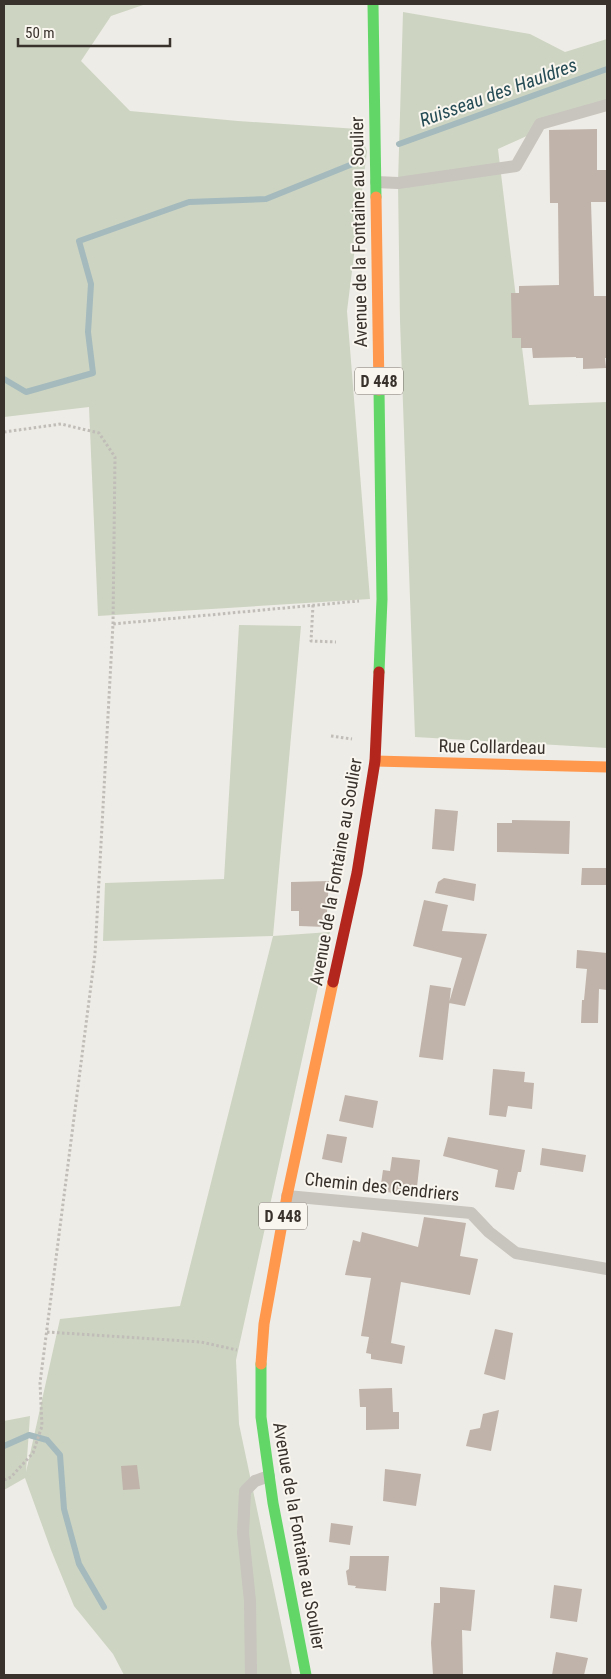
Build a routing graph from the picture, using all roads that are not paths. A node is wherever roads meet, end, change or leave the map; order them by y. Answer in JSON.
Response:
{"nodes":[{"id":1,"x":373,"y":4,"type":"edge"},
{"id":2,"x":607,"y":105,"type":"edge"},
{"id":3,"x":376,"y":182,"type":"junction"},
{"id":4,"x":376,"y":761,"type":"junction"},
{"id":5,"x":607,"y":767,"type":"edge"},
{"id":6,"x":287,"y":1196,"type":"junction"},
{"id":7,"x":607,"y":1269,"type":"edge"},
{"id":8,"x":269,"y":1476,"type":"junction"},
{"id":9,"x":251,"y":1675,"type":"edge"},
{"id":10,"x":306,"y":1675,"type":"edge"}],
"edges":[{"from":1,"to":3,"type":"main road","name":"Avenue de la Fontaine au Soulier","number":"D 448"},
{"from":2,"to":3,"type":"lane"},
{"from":3,"to":4,"type":"main road","name":"Avenue de la Fontaine au Soulier","number":"D 448"},
{"from":4,"to":5,"type":"main road","name":"Rue Collardeau"},
{"from":4,"to":6,"type":"main road","name":"Avenue de la Fontaine au Soulier","number":"D 448"},
{"from":6,"to":7,"type":"lane","name":"Chemin des Cendriers"},
{"from":6,"to":8,"type":"main road","name":"Avenue de la Fontaine au Soulier","number":"D 448"},
{"from":8,"to":9,"type":"lane"},
{"from":8,"to":10,"type":"main road","name":"Avenue de la Fontaine au Soulier","number":"D 448"}]}
